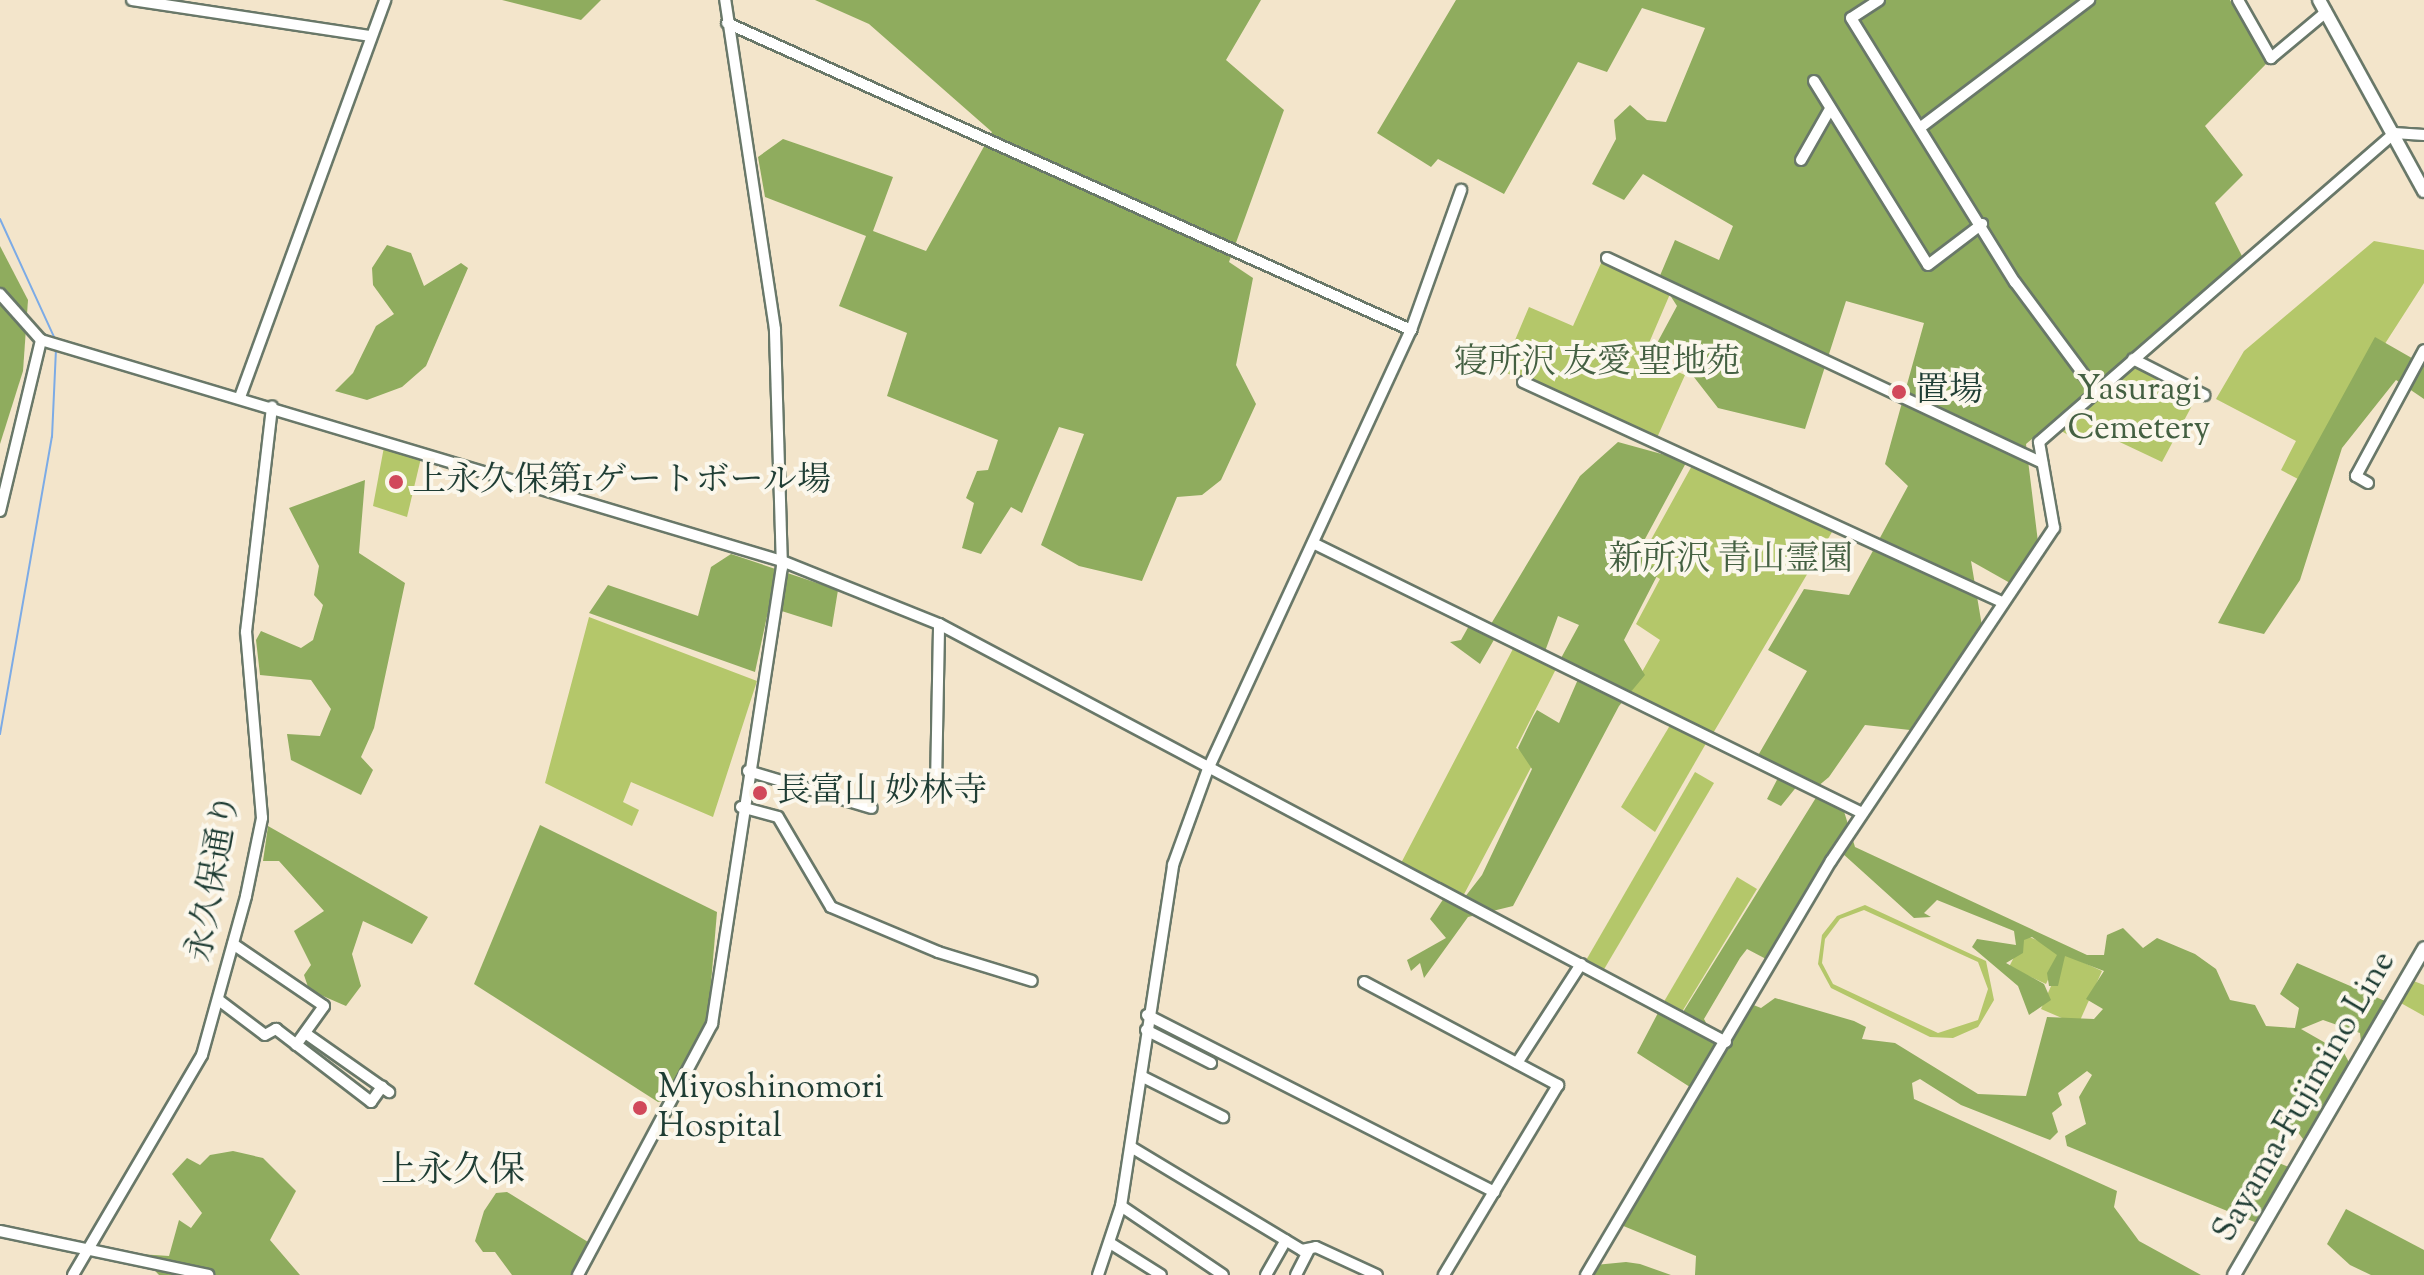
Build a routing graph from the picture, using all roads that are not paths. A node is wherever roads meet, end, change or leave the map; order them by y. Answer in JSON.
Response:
{"nodes":[{"id":1,"x":132,"y":0,"type":"edge"},
{"id":2,"x":385,"y":0,"type":"edge"},
{"id":3,"x":725,"y":0,"type":"edge"},
{"id":4,"x":1879,"y":0,"type":"edge"},
{"id":5,"x":2089,"y":0,"type":"edge"},
{"id":6,"x":2238,"y":0,"type":"edge"},
{"id":7,"x":2319,"y":0,"type":"edge"},
{"id":8,"x":2326,"y":12,"type":"junction"},
{"id":9,"x":727,"y":23,"type":"junction"},
{"id":10,"x":369,"y":36,"type":"junction"},
{"id":11,"x":1814,"y":81,"type":"dead end"},
{"id":12,"x":1830,"y":109,"type":"junction"},
{"id":13,"x":1921,"y":127,"type":"junction"},
{"id":14,"x":2394,"y":133,"type":"junction"},
{"id":15,"x":2424,"y":135,"type":"edge"},
{"id":16,"x":1801,"y":160,"type":"dead end"},
{"id":17,"x":1461,"y":190,"type":"dead end"},
{"id":18,"x":2424,"y":191,"type":"edge"},
{"id":19,"x":1982,"y":224,"type":"junction"},
{"id":20,"x":1607,"y":258,"type":"dead end"},
{"id":21,"x":0,"y":294,"type":"edge"},
{"id":22,"x":1411,"y":330,"type":"junction"},
{"id":23,"x":44,"y":341,"type":"junction"},
{"id":24,"x":2424,"y":350,"type":"edge"},
{"id":25,"x":2133,"y":359,"type":"junction"},
{"id":26,"x":1523,"y":382,"type":"dead end"},
{"id":27,"x":2096,"y":391,"type":"junction"},
{"id":28,"x":2204,"y":395,"type":"dead end"},
{"id":29,"x":240,"y":397,"type":"junction"},
{"id":30,"x":272,"y":406,"type":"junction"},
{"id":31,"x":2042,"y":463,"type":"junction"},
{"id":32,"x":2368,"y":483,"type":"dead end"},
{"id":33,"x":0,"y":511,"type":"edge"},
{"id":34,"x":1313,"y":543,"type":"junction"},
{"id":35,"x":782,"y":561,"type":"junction"},
{"id":36,"x":2002,"y":602,"type":"junction"},
{"id":37,"x":939,"y":624,"type":"junction"},
{"id":38,"x":1208,"y":769,"type":"junction"},
{"id":39,"x":748,"y":771,"type":"junction"},
{"id":40,"x":936,"y":785,"type":"dead end"},
{"id":41,"x":741,"y":807,"type":"junction"},
{"id":42,"x":872,"y":808,"type":"dead end"},
{"id":43,"x":1862,"y":813,"type":"junction"},
{"id":44,"x":233,"y":944,"type":"junction"},
{"id":45,"x":2424,"y":948,"type":"edge"},
{"id":46,"x":1581,"y":964,"type":"junction"},
{"id":47,"x":1032,"y":981,"type":"dead end"},
{"id":48,"x":1364,"y":982,"type":"dead end"},
{"id":49,"x":220,"y":1001,"type":"junction"},
{"id":50,"x":1147,"y":1015,"type":"junction"},
{"id":51,"x":1146,"y":1030,"type":"junction"},
{"id":52,"x":305,"y":1033,"type":"junction"},
{"id":53,"x":1726,"y":1042,"type":"junction"},
{"id":54,"x":296,"y":1045,"type":"junction"},
{"id":55,"x":1211,"y":1063,"type":"dead end"},
{"id":56,"x":1517,"y":1063,"type":"junction"},
{"id":57,"x":1141,"y":1076,"type":"junction"},
{"id":58,"x":1223,"y":1117,"type":"dead end"},
{"id":59,"x":1131,"y":1147,"type":"junction"},
{"id":60,"x":1494,"y":1192,"type":"junction"},
{"id":61,"x":1121,"y":1206,"type":"junction"},
{"id":62,"x":0,"y":1231,"type":"edge"},
{"id":63,"x":1286,"y":1240,"type":"junction"},
{"id":64,"x":1110,"y":1243,"type":"junction"},
{"id":65,"x":90,"y":1248,"type":"junction"},
{"id":66,"x":1309,"y":1249,"type":"junction"},
{"id":67,"x":1219,"y":1274,"type":"edge"},
{"id":68,"x":73,"y":1275,"type":"edge"},
{"id":69,"x":208,"y":1275,"type":"edge"},
{"id":70,"x":578,"y":1275,"type":"edge"},
{"id":71,"x":1098,"y":1275,"type":"edge"},
{"id":72,"x":1161,"y":1275,"type":"edge"},
{"id":73,"x":1266,"y":1275,"type":"edge"},
{"id":74,"x":1296,"y":1275,"type":"edge"},
{"id":75,"x":1377,"y":1275,"type":"edge"},
{"id":76,"x":1444,"y":1275,"type":"edge"},
{"id":77,"x":1586,"y":1275,"type":"edge"},
{"id":78,"x":2234,"y":1275,"type":"edge"}],
"edges":[{"from":1,"to":10,"type":"street"},
{"from":2,"to":10,"type":"street"},
{"from":3,"to":9,"type":"street"},
{"from":4,"to":13,"type":"street"},
{"from":5,"to":13,"type":"street"},
{"from":6,"to":8,"type":"street"},
{"from":7,"to":8,"type":"main road"},
{"from":8,"to":14,"type":"main road"},
{"from":9,"to":22,"type":"street"},
{"from":9,"to":35,"type":"street"},
{"from":10,"to":29,"type":"street"},
{"from":11,"to":12,"type":"street"},
{"from":12,"to":16,"type":"street"},
{"from":12,"to":19,"type":"street"},
{"from":13,"to":19,"type":"street"},
{"from":14,"to":15,"type":"street"},
{"from":14,"to":18,"type":"main road"},
{"from":14,"to":25,"type":"street"},
{"from":17,"to":22,"type":"street"},
{"from":19,"to":27,"type":"street"},
{"from":20,"to":31,"type":"street"},
{"from":21,"to":23,"type":"street"},
{"from":22,"to":34,"type":"street"},
{"from":23,"to":29,"type":"street"},
{"from":23,"to":33,"type":"street"},
{"from":24,"to":32,"type":"street"},
{"from":25,"to":27,"type":"street"},
{"from":25,"to":28,"type":"street"},
{"from":26,"to":36,"type":"street"},
{"from":27,"to":31,"type":"street"},
{"from":29,"to":30,"type":"street"},
{"from":30,"to":35,"type":"street"},
{"from":30,"to":44,"type":"street","name":"永久保通り"},
{"from":31,"to":36,"type":"street"},
{"from":34,"to":38,"type":"street"},
{"from":34,"to":43,"type":"street"},
{"from":35,"to":37,"type":"street"},
{"from":35,"to":39,"type":"street"},
{"from":36,"to":43,"type":"street"},
{"from":37,"to":38,"type":"street"},
{"from":37,"to":40,"type":"street"},
{"from":38,"to":46,"type":"street"},
{"from":38,"to":50,"type":"street"},
{"from":39,"to":41,"type":"street"},
{"from":39,"to":42,"type":"street"},
{"from":41,"to":47,"type":"street"},
{"from":41,"to":70,"type":"street"},
{"from":43,"to":53,"type":"street"},
{"from":44,"to":49,"type":"street","name":"永久保通り"},
{"from":44,"to":52,"type":"street"},
{"from":45,"to":78,"type":"main road","name":"Sayama-Fujimino Line"},
{"from":46,"to":53,"type":"street"},
{"from":46,"to":56,"type":"street"},
{"from":48,"to":56,"type":"street"},
{"from":49,"to":54,"type":"street"},
{"from":49,"to":65,"type":"street","name":"永久保通り"},
{"from":50,"to":51,"type":"street"},
{"from":50,"to":60,"type":"street"},
{"from":51,"to":55,"type":"street"},
{"from":51,"to":57,"type":"street"},
{"from":52,"to":54,"type":"street"},
{"from":52,"to":54,"type":"street"},
{"from":53,"to":77,"type":"street"},
{"from":56,"to":60,"type":"street"},
{"from":57,"to":58,"type":"street"},
{"from":57,"to":59,"type":"street"},
{"from":59,"to":61,"type":"street"},
{"from":59,"to":63,"type":"street"},
{"from":60,"to":76,"type":"street"},
{"from":61,"to":64,"type":"street"},
{"from":61,"to":67,"type":"street"},
{"from":62,"to":65,"type":"street"},
{"from":63,"to":66,"type":"street"},
{"from":63,"to":73,"type":"street"},
{"from":64,"to":71,"type":"street"},
{"from":64,"to":72,"type":"street"},
{"from":65,"to":68,"type":"street","name":"永久保通り"},
{"from":65,"to":69,"type":"street"},
{"from":66,"to":74,"type":"street"},
{"from":66,"to":75,"type":"street"}]}
